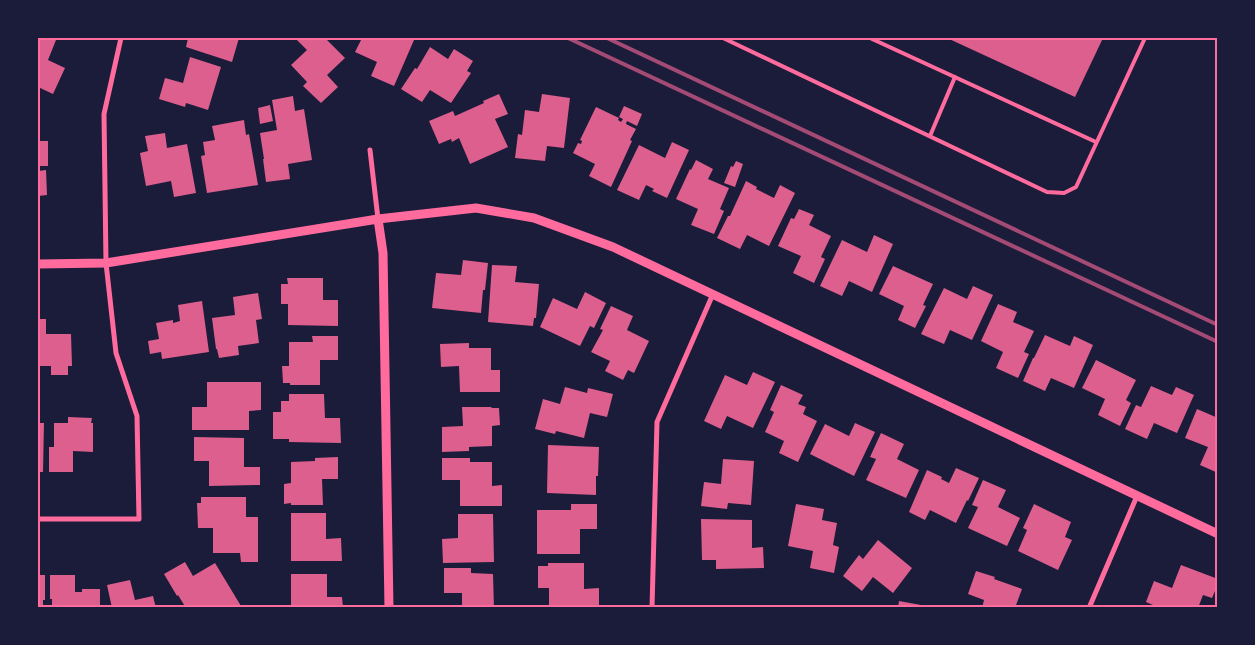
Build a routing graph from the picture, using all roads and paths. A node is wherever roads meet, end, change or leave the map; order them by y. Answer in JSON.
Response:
{"nodes":[{"id":1,"x":121,"y":38,"type":"edge"},
{"id":2,"x":723,"y":38,"type":"edge"},
{"id":3,"x":870,"y":38,"type":"edge"},
{"id":4,"x":1145,"y":38,"type":"edge"},
{"id":5,"x":955,"y":77,"type":"junction"},
{"id":6,"x":930,"y":136,"type":"junction"},
{"id":7,"x":1096,"y":142,"type":"junction"},
{"id":8,"x":370,"y":150,"type":"dead end"},
{"id":9,"x":378,"y":219,"type":"junction"},
{"id":10,"x":106,"y":263,"type":"junction"},
{"id":11,"x":38,"y":264,"type":"edge"},
{"id":12,"x":713,"y":293,"type":"junction"},
{"id":13,"x":1137,"y":496,"type":"junction"},
{"id":14,"x":38,"y":519,"type":"edge"},
{"id":15,"x":1218,"y":534,"type":"edge"},
{"id":16,"x":388,"y":608,"type":"edge"},
{"id":17,"x":652,"y":608,"type":"edge"},
{"id":18,"x":1089,"y":608,"type":"edge"}],
"edges":[{"from":1,"to":10,"type":"street"},
{"from":2,"to":6,"type":"lane"},
{"from":3,"to":5,"type":"lane"},
{"from":4,"to":7,"type":"lane"},
{"from":5,"to":6,"type":"lane"},
{"from":5,"to":7,"type":"lane"},
{"from":6,"to":7,"type":"lane"},
{"from":8,"to":9,"type":"street"},
{"from":9,"to":10,"type":"street"},
{"from":9,"to":12,"type":"street"},
{"from":9,"to":16,"type":"street"},
{"from":10,"to":11,"type":"street"},
{"from":10,"to":14,"type":"street"},
{"from":12,"to":13,"type":"street"},
{"from":12,"to":17,"type":"street"},
{"from":13,"to":15,"type":"street"},
{"from":13,"to":18,"type":"street"}]}
